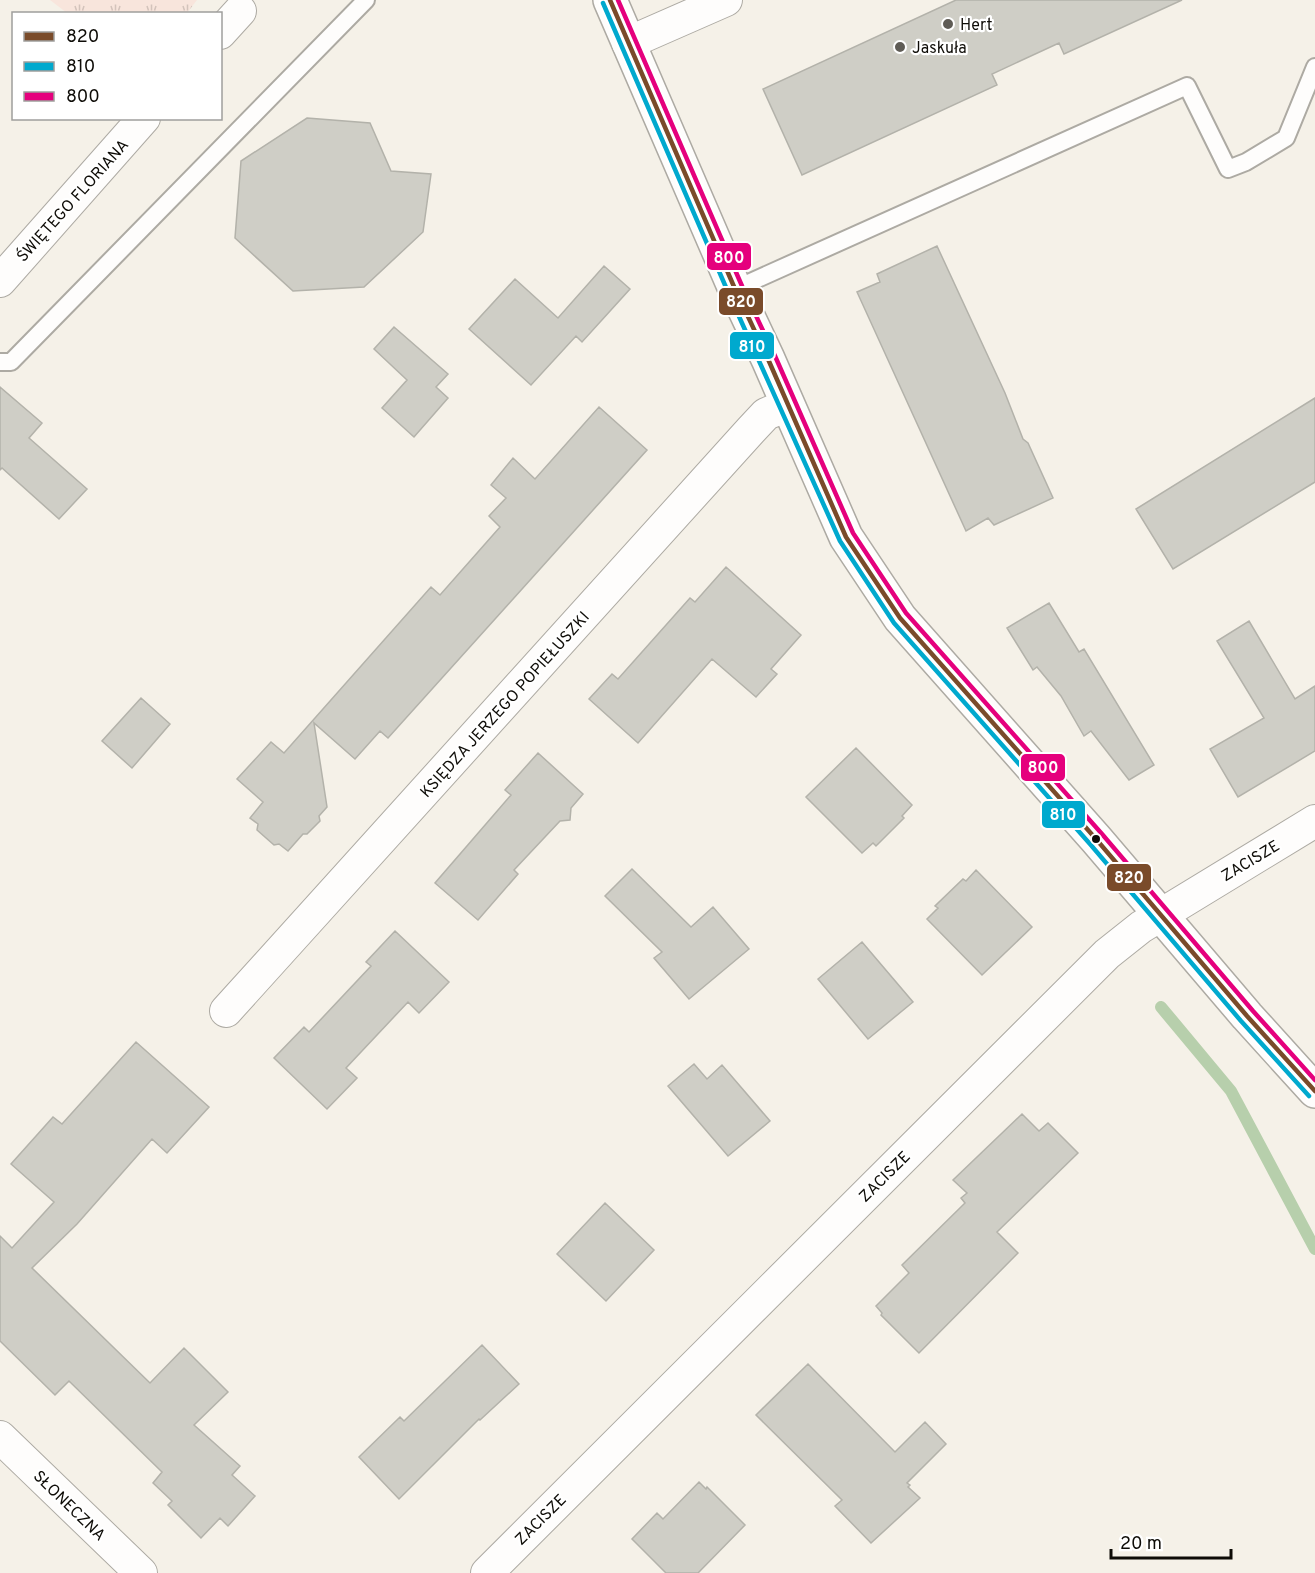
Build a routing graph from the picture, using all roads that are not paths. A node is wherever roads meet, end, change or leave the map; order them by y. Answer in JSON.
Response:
{"nodes":[{"id":1,"x":366,"y":0,"type":"edge"},
{"id":2,"x":610,"y":0,"type":"edge"},
{"id":3,"x":726,"y":0,"type":"edge"},
{"id":4,"x":628,"y":43,"type":"junction"},
{"id":5,"x":1315,"y":67,"type":"edge"},
{"id":6,"x":142,"y":120,"type":"edge"},
{"id":7,"x":0,"y":282,"type":"edge"},
{"id":8,"x":735,"y":289,"type":"junction"},
{"id":9,"x":0,"y":362,"type":"edge"},
{"id":10,"x":788,"y":405,"type":"junction"},
{"id":11,"x":1315,"y":821,"type":"edge"},
{"id":12,"x":1161,"y":914,"type":"junction"},
{"id":13,"x":226,"y":1011,"type":"dead end"},
{"id":14,"x":1315,"y":1091,"type":"edge"},
{"id":15,"x":0,"y":1437,"type":"edge"},
{"id":16,"x":141,"y":1573,"type":"edge"},
{"id":17,"x":487,"y":1573,"type":"edge"}],
"edges":[{"from":1,"to":9,"type":"lane"},
{"from":2,"to":4,"type":"street"},
{"from":3,"to":4,"type":"street"},
{"from":4,"to":8,"type":"street"},
{"from":5,"to":8,"type":"lane"},
{"from":6,"to":7,"type":"street","name":"ŚWIĘTEGO FLORIANA"},
{"from":8,"to":10,"type":"street"},
{"from":10,"to":12,"type":"street"},
{"from":10,"to":13,"type":"street","name":"KSIĘDZA JERZEGO POPIEŁUSZKI"},
{"from":11,"to":12,"type":"street","name":"ZACISZE"},
{"from":12,"to":14,"type":"street"},
{"from":12,"to":17,"type":"street","name":"ZACISZE"},
{"from":15,"to":16,"type":"street","name":"SŁONECZNA"}]}
